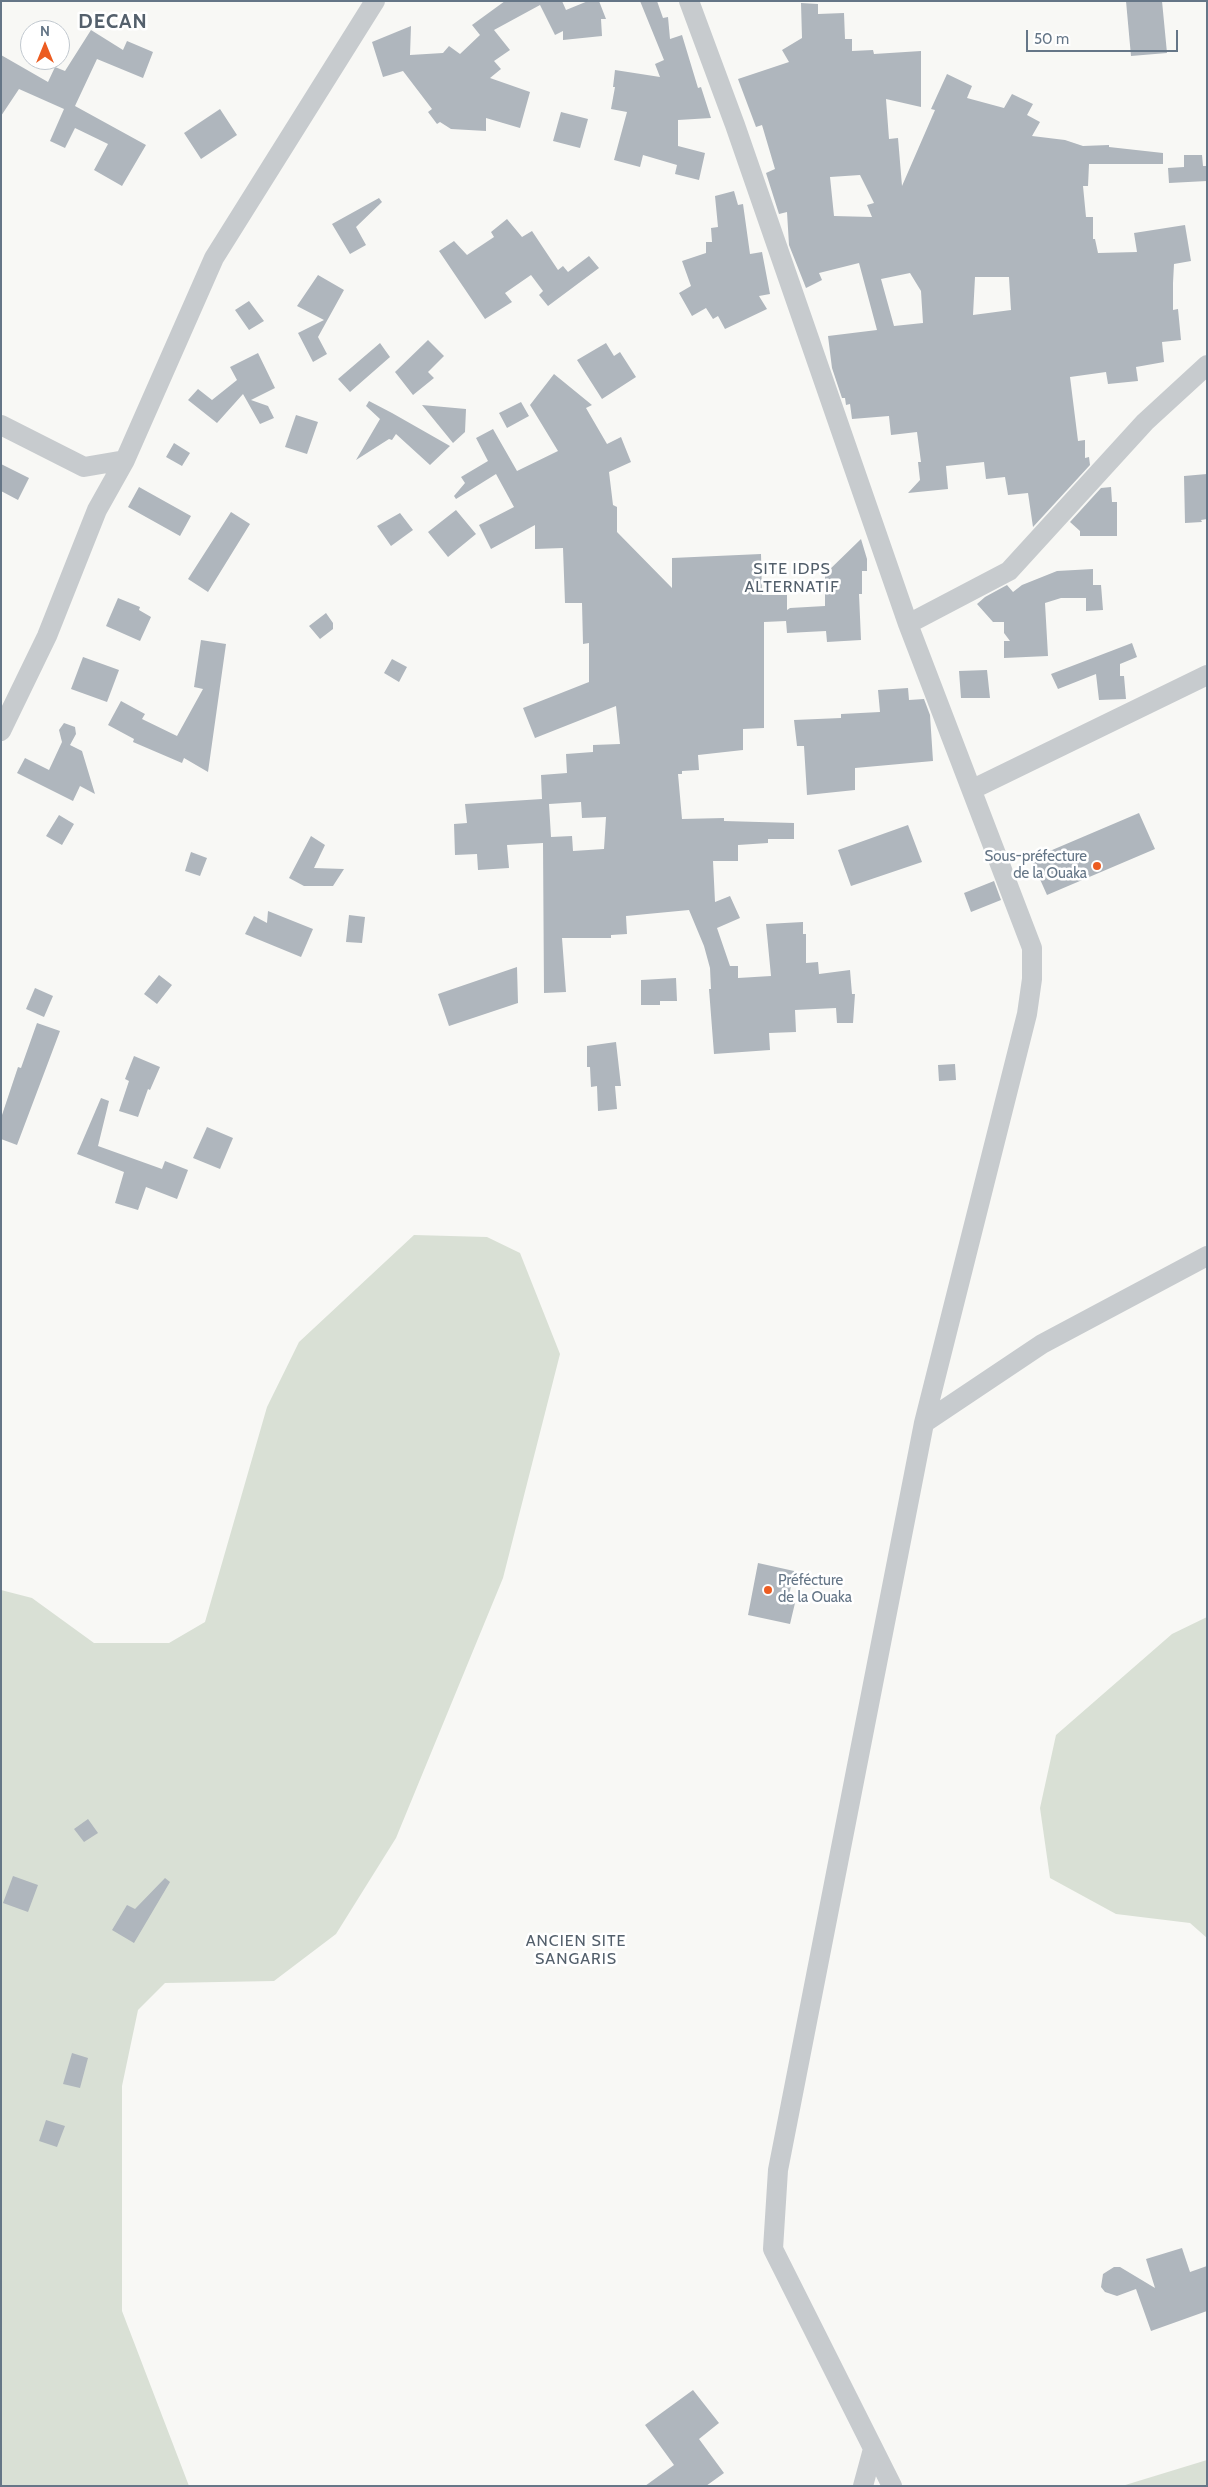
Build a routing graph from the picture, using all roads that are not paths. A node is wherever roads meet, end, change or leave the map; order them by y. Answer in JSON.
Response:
{"nodes":[{"id":1,"x":375,"y":1,"type":"edge"},
{"id":2,"x":688,"y":1,"type":"edge"},
{"id":3,"x":1207,"y":365,"type":"edge"},
{"id":4,"x":1,"y":425,"type":"edge"},
{"id":5,"x":125,"y":460,"type":"junction"},
{"id":6,"x":908,"y":624,"type":"junction"},
{"id":7,"x":1207,"y":675,"type":"edge"},
{"id":8,"x":1,"y":731,"type":"edge"},
{"id":9,"x":973,"y":789,"type":"junction"},
{"id":10,"x":1207,"y":1256,"type":"edge"},
{"id":11,"x":924,"y":1423,"type":"junction"},
{"id":12,"x":874,"y":2449,"type":"junction"},
{"id":13,"x":863,"y":2486,"type":"edge"},
{"id":14,"x":892,"y":2486,"type":"edge"}],
"edges":[{"from":1,"to":5,"type":"street"},
{"from":2,"to":6,"type":"street"},
{"from":3,"to":6,"type":"street"},
{"from":4,"to":5,"type":"street"},
{"from":5,"to":8,"type":"street"},
{"from":6,"to":9,"type":"street"},
{"from":7,"to":9,"type":"street"},
{"from":9,"to":11,"type":"street"},
{"from":10,"to":11,"type":"street"},
{"from":11,"to":12,"type":"street"},
{"from":12,"to":13,"type":"street"},
{"from":12,"to":14,"type":"street"}]}
